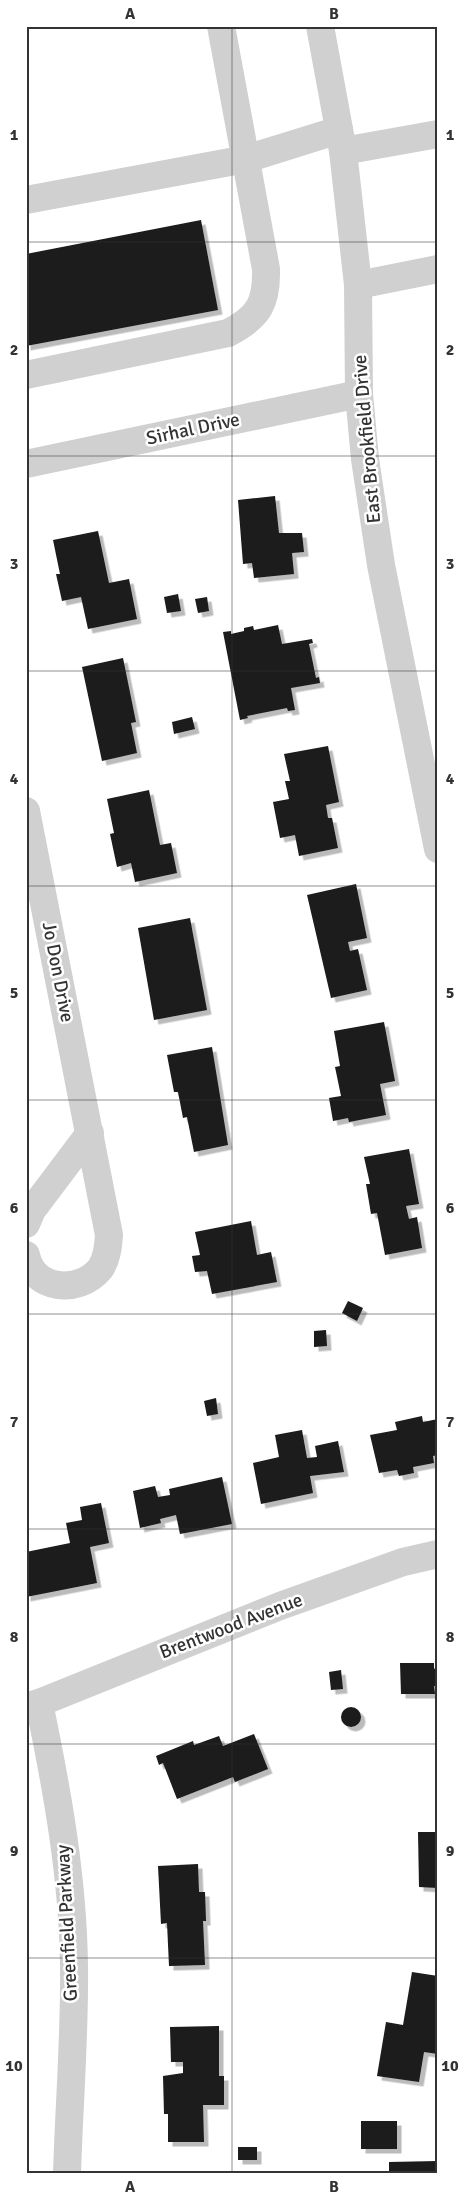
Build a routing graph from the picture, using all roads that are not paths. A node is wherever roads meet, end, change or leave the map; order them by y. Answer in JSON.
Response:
{"nodes":[{"id":1,"x":222,"y":26,"type":"edge"},
{"id":2,"x":320,"y":26,"type":"edge"},
{"id":3,"x":438,"y":134,"type":"edge"},
{"id":4,"x":341,"y":140,"type":"junction"},
{"id":5,"x":246,"y":159,"type":"junction"},
{"id":6,"x":26,"y":200,"type":"edge"},
{"id":7,"x":438,"y":269,"type":"edge"},
{"id":8,"x":358,"y":285,"type":"junction"},
{"id":9,"x":26,"y":375,"type":"edge"},
{"id":10,"x":359,"y":394,"type":"junction"},
{"id":11,"x":26,"y":464,"type":"edge"},
{"id":12,"x":26,"y":811,"type":"edge"},
{"id":13,"x":438,"y":849,"type":"edge"},
{"id":14,"x":90,"y":1133,"type":"junction"},
{"id":15,"x":26,"y":1224,"type":"edge"},
{"id":16,"x":26,"y":1255,"type":"edge"},
{"id":17,"x":438,"y":1554,"type":"edge"},
{"id":18,"x":33,"y":1705,"type":"edge"},
{"id":19,"x":67,"y":2174,"type":"edge"}],
"edges":[{"from":1,"to":5,"type":"street"},
{"from":2,"to":4,"type":"street","name":"East Brookfield Drive"},
{"from":3,"to":4,"type":"street"},
{"from":4,"to":5,"type":"street"},
{"from":4,"to":8,"type":"street","name":"East Brookfield Drive"},
{"from":5,"to":6,"type":"street"},
{"from":5,"to":9,"type":"street"},
{"from":7,"to":8,"type":"street"},
{"from":8,"to":10,"type":"street","name":"East Brookfield Drive"},
{"from":10,"to":11,"type":"street","name":"Sirhal Drive"},
{"from":10,"to":13,"type":"street","name":"East Brookfield Drive"},
{"from":12,"to":14,"type":"street","name":"Jo Don Drive"},
{"from":14,"to":15,"type":"street"},
{"from":14,"to":16,"type":"street","name":"Jo Don Drive"},
{"from":17,"to":18,"type":"street","name":"Brentwood Avenue"},
{"from":18,"to":19,"type":"street","name":"Greenfield Parkway"}]}
